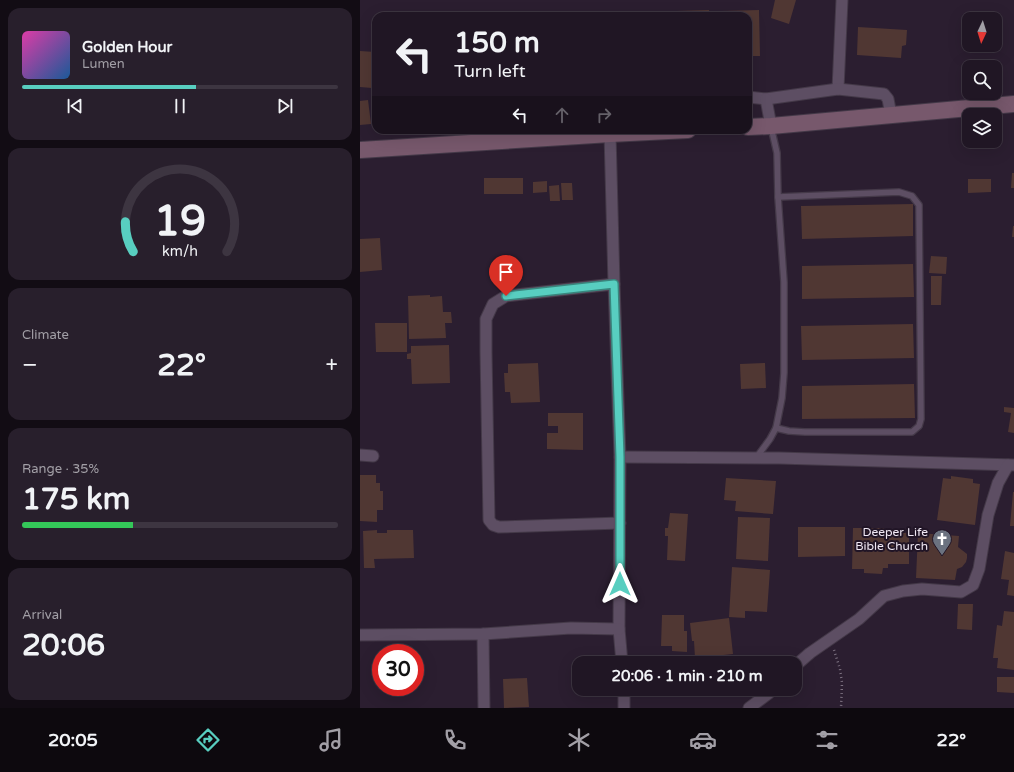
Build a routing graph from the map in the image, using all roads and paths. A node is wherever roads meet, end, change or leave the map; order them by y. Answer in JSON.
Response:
{"nodes":[{"id":1,"x":842,"y":0,"type":"edge"},
{"id":2,"x":838,"y":89,"type":"junction"},
{"id":3,"x":752,"y":97,"type":"edge"},
{"id":4,"x":766,"y":99,"type":"junction"},
{"id":5,"x":1014,"y":104,"type":"edge"},
{"id":6,"x":891,"y":115,"type":"junction"},
{"id":7,"x":771,"y":126,"type":"junction"},
{"id":8,"x":752,"y":127,"type":"edge"},
{"id":9,"x":610,"y":134,"type":"joint"},
{"id":10,"x":360,"y":150,"type":"edge"},
{"id":11,"x":778,"y":197,"type":"junction"},
{"id":12,"x":614,"y":284,"type":"junction"},
{"id":13,"x":776,"y":428,"type":"junction"},
{"id":14,"x":360,"y":455,"type":"edge"},
{"id":15,"x":373,"y":456,"type":"dead end"},
{"id":16,"x":620,"y":457,"type":"junction"},
{"id":17,"x":756,"y":458,"type":"junction"},
{"id":18,"x":1011,"y":465,"type":"edge"},
{"id":19,"x":620,"y":523,"type":"junction"},
{"id":20,"x":619,"y":629,"type":"junction"},
{"id":21,"x":482,"y":634,"type":"junction"},
{"id":22,"x":360,"y":635,"type":"edge"},
{"id":23,"x":832,"y":638,"type":"junction"},
{"id":24,"x":621,"y":656,"type":"edge"},
{"id":25,"x":802,"y":659,"type":"edge"},
{"id":26,"x":624,"y":696,"type":"edge"},
{"id":27,"x":766,"y":696,"type":"edge"},
{"id":28,"x":484,"y":708,"type":"edge"},
{"id":29,"x":624,"y":708,"type":"edge"},
{"id":30,"x":749,"y":708,"type":"edge"},
{"id":31,"x":841,"y":708,"type":"edge"}],
"edges":[{"from":1,"to":2,"type":"street"},
{"from":2,"to":4,"type":"street"},
{"from":2,"to":6,"type":"street"},
{"from":3,"to":4,"type":"street"},
{"from":4,"to":7,"type":"street"},
{"from":5,"to":6,"type":"street"},
{"from":6,"to":7,"type":"street"},
{"from":7,"to":8,"type":"street"},
{"from":7,"to":11,"type":"lane"},
{"from":9,"to":10,"type":"street"},
{"from":9,"to":12,"type":"street"},
{"from":11,"to":13,"type":"lane"},
{"from":11,"to":13,"type":"lane"},
{"from":12,"to":16,"type":"street"},
{"from":12,"to":19,"type":"street"},
{"from":13,"to":17,"type":"lane"},
{"from":14,"to":15,"type":"street"},
{"from":16,"to":17,"type":"street"},
{"from":16,"to":19,"type":"street"},
{"from":17,"to":18,"type":"street"},
{"from":18,"to":23,"type":"street"},
{"from":19,"to":20,"type":"street"},
{"from":20,"to":21,"type":"street"},
{"from":20,"to":24,"type":"street"},
{"from":21,"to":22,"type":"street"},
{"from":21,"to":28,"type":"street"},
{"from":23,"to":25,"type":"street"},
{"from":23,"to":31,"type":"path"},
{"from":26,"to":29,"type":"street"},
{"from":27,"to":30,"type":"street"}]}
